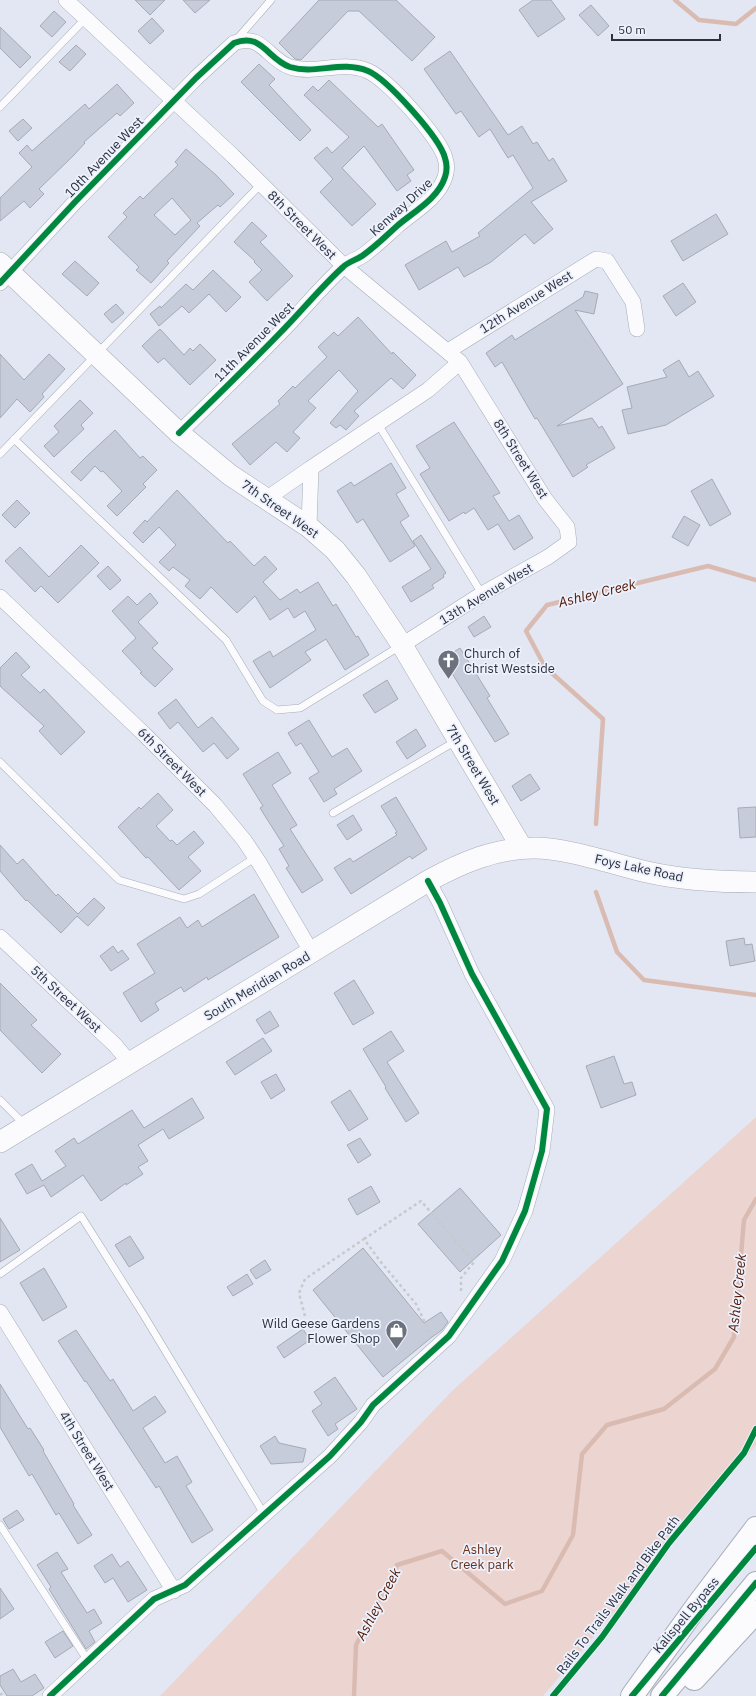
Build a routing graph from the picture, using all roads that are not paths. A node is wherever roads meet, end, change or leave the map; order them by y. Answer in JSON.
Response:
{"nodes":[{"id":1,"x":66,"y":0,"type":"edge"},
{"id":2,"x":271,"y":0,"type":"edge"},
{"id":3,"x":86,"y":18,"type":"junction"},
{"id":4,"x":230,"y":46,"type":"junction"},
{"id":5,"x":174,"y":101,"type":"junction"},
{"id":6,"x":0,"y":108,"type":"edge"},
{"id":7,"x":261,"y":184,"type":"junction"},
{"id":8,"x":344,"y":266,"type":"junction"},
{"id":9,"x":3,"y":273,"type":"edge"},
{"id":10,"x":637,"y":329,"type":"dead end"},
{"id":11,"x":448,"y":351,"type":"junction"},
{"id":12,"x":96,"y":354,"type":"junction"},
{"id":13,"x":460,"y":362,"type":"junction"},
{"id":14,"x":378,"y":424,"type":"junction"},
{"id":15,"x":179,"y":433,"type":"junction"},
{"id":16,"x":14,"y":439,"type":"junction"},
{"id":17,"x":0,"y":454,"type":"edge"},
{"id":18,"x":311,"y":468,"type":"junction"},
{"id":19,"x":266,"y":498,"type":"junction"},
{"id":20,"x":308,"y":527,"type":"junction"},
{"id":21,"x":569,"y":542,"type":"joint"},
{"id":22,"x":482,"y":594,"type":"junction"},
{"id":23,"x":0,"y":597,"type":"edge"},
{"id":24,"x":402,"y":645,"type":"junction"},
{"id":25,"x":458,"y":740,"type":"junction"},
{"id":26,"x":0,"y":762,"type":"edge"},
{"id":27,"x":333,"y":813,"type":"dead end"},
{"id":28,"x":522,"y":848,"type":"junction"},
{"id":29,"x":256,"y":857,"type":"junction"},
{"id":30,"x":428,"y":881,"type":"junction"},
{"id":31,"x":756,"y":882,"type":"edge"},
{"id":32,"x":0,"y":937,"type":"edge"},
{"id":33,"x":312,"y":953,"type":"junction"},
{"id":34,"x":130,"y":1063,"type":"junction"},
{"id":35,"x":0,"y":1100,"type":"edge"},
{"id":36,"x":26,"y":1126,"type":"junction"},
{"id":37,"x":0,"y":1142,"type":"edge"},
{"id":38,"x":0,"y":1274,"type":"edge"},
{"id":39,"x":0,"y":1312,"type":"edge"},
{"id":40,"x":264,"y":1514,"type":"junction"},
{"id":41,"x":0,"y":1525,"type":"edge"},
{"id":42,"x":756,"y":1528,"type":"edge"},
{"id":43,"x":756,"y":1548,"type":"edge"},
{"id":44,"x":756,"y":1583,"type":"edge"},
{"id":45,"x":174,"y":1591,"type":"junction"},
{"id":46,"x":756,"y":1612,"type":"edge"},
{"id":47,"x":88,"y":1661,"type":"junction"},
{"id":48,"x":50,"y":1696,"type":"edge"},
{"id":49,"x":632,"y":1696,"type":"edge"},
{"id":50,"x":662,"y":1696,"type":"edge"},
{"id":51,"x":679,"y":1696,"type":"edge"}],
"edges":[{"from":1,"to":3,"type":"street","name":"8th Street West"},
{"from":2,"to":4,"type":"lane"},
{"from":3,"to":5,"type":"street","name":"8th Street West"},
{"from":3,"to":6,"type":"lane"},
{"from":4,"to":5,"type":"street","name":"10th Avenue West"},
{"from":4,"to":8,"type":"street","name":"Kenway Drive"},
{"from":5,"to":7,"type":"street","name":"8th Street West"},
{"from":5,"to":9,"type":"street","name":"10th Avenue West"},
{"from":7,"to":8,"type":"street","name":"8th Street West"},
{"from":7,"to":12,"type":"lane"},
{"from":8,"to":11,"type":"street","name":"8th Street West"},
{"from":8,"to":15,"type":"street","name":"11th Avenue West"},
{"from":9,"to":12,"type":"street","name":"7th Street West"},
{"from":10,"to":11,"type":"street","name":"12th Avenue West"},
{"from":11,"to":13,"type":"street","name":"8th Street West"},
{"from":12,"to":15,"type":"street","name":"7th Street West"},
{"from":12,"to":16,"type":"lane"},
{"from":13,"to":14,"type":"street"},
{"from":13,"to":21,"type":"street","name":"8th Street West"},
{"from":14,"to":18,"type":"street"},
{"from":14,"to":22,"type":"lane"},
{"from":15,"to":19,"type":"street","name":"7th Street West"},
{"from":16,"to":17,"type":"lane"},
{"from":16,"to":24,"type":"lane"},
{"from":18,"to":19,"type":"street"},
{"from":18,"to":20,"type":"street"},
{"from":19,"to":20,"type":"street","name":"7th Street West"},
{"from":20,"to":24,"type":"street","name":"7th Street West"},
{"from":21,"to":22,"type":"street","name":"13th Avenue West"},
{"from":22,"to":24,"type":"street","name":"13th Avenue West"},
{"from":23,"to":29,"type":"street","name":"6th Street West"},
{"from":24,"to":25,"type":"street","name":"7th Street West"},
{"from":25,"to":27,"type":"lane"},
{"from":25,"to":28,"type":"street","name":"7th Street West"},
{"from":26,"to":29,"type":"lane"},
{"from":28,"to":30,"type":"street","name":"South Meridian Road"},
{"from":28,"to":31,"type":"street","name":"Foys Lake Road"},
{"from":29,"to":33,"type":"street","name":"6th Street West"},
{"from":30,"to":33,"type":"street","name":"South Meridian Road"},
{"from":30,"to":40,"type":"street"},
{"from":32,"to":34,"type":"street","name":"5th Street West"},
{"from":33,"to":34,"type":"street","name":"South Meridian Road"},
{"from":34,"to":36,"type":"street","name":"South Meridian Road"},
{"from":35,"to":36,"type":"lane"},
{"from":36,"to":37,"type":"street","name":"South Meridian Road"},
{"from":38,"to":40,"type":"lane"},
{"from":39,"to":45,"type":"street","name":"4th Street West"},
{"from":40,"to":45,"type":"street"},
{"from":41,"to":47,"type":"lane"},
{"from":42,"to":49,"type":"highway"},
{"from":43,"to":49,"type":"highway","name":"Kalispell Bypass"},
{"from":44,"to":50,"type":"highway"},
{"from":45,"to":47,"type":"street"},
{"from":46,"to":51,"type":"highway"},
{"from":47,"to":48,"type":"street"}]}
